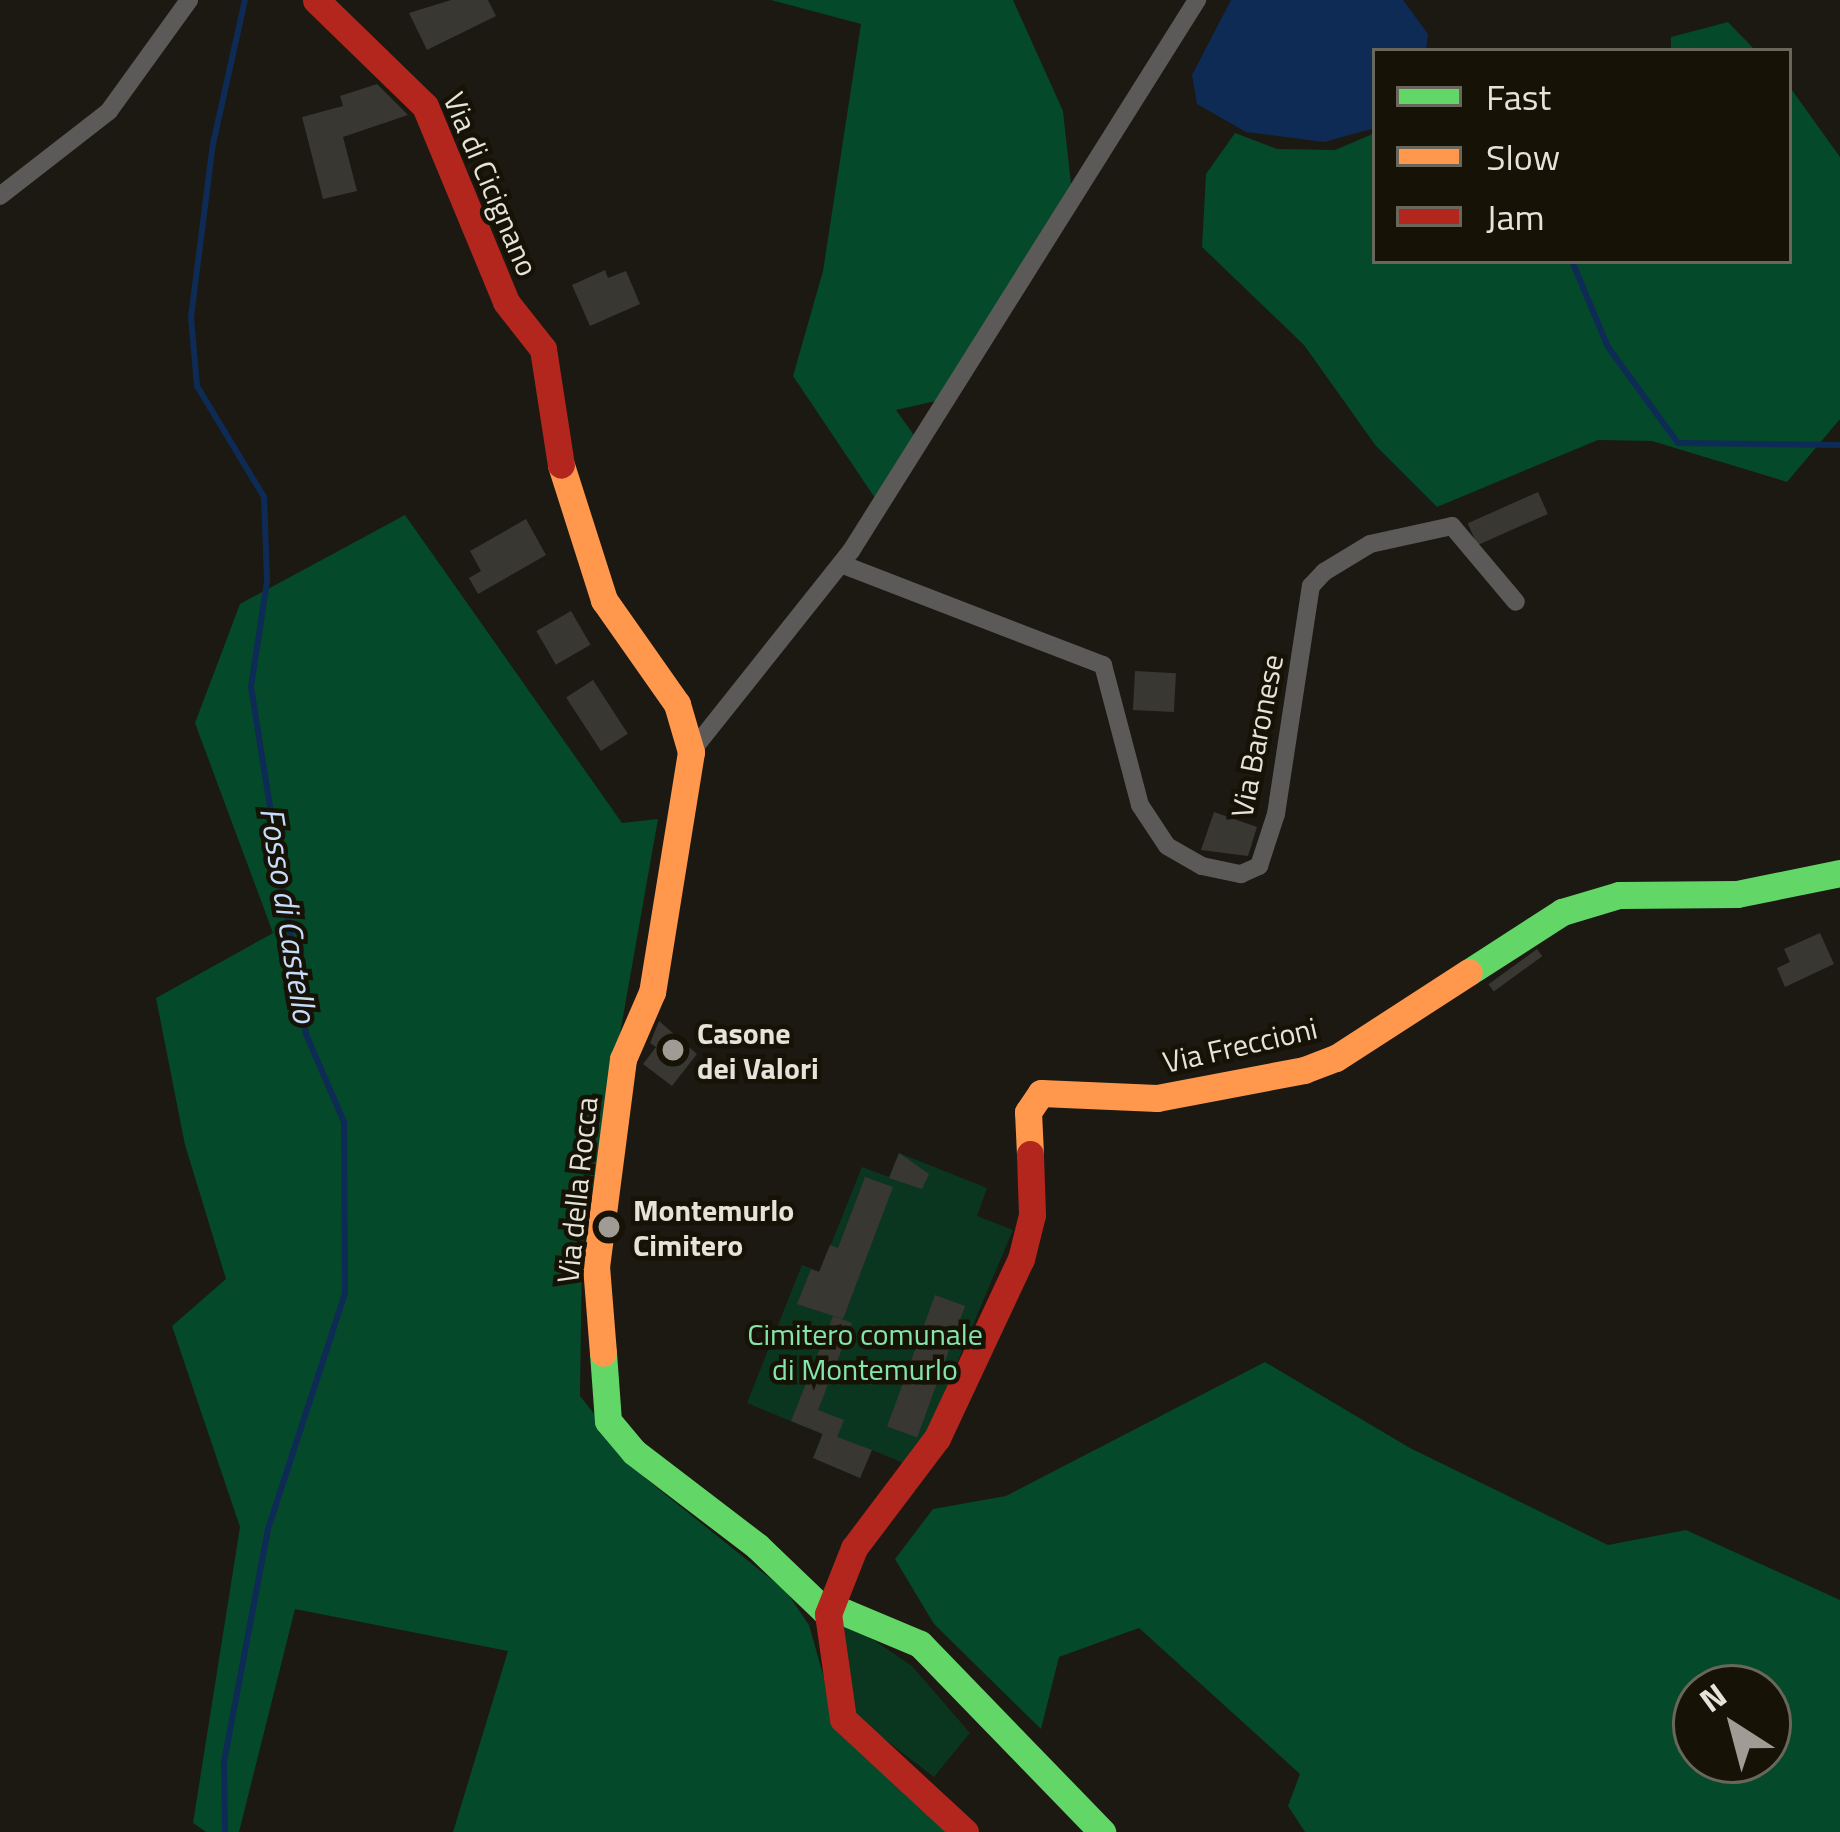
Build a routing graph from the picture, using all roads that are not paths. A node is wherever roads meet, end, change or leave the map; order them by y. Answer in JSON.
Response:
{"nodes":[{"id":1,"x":189,"y":0,"type":"edge"},
{"id":2,"x":316,"y":0,"type":"edge"},
{"id":3,"x":1197,"y":0,"type":"edge"},
{"id":4,"x":0,"y":196,"type":"edge"},
{"id":5,"x":841,"y":564,"type":"junction"},
{"id":6,"x":1516,"y":602,"type":"dead end"},
{"id":7,"x":691,"y":752,"type":"junction"},
{"id":8,"x":1840,"y":873,"type":"edge"},
{"id":9,"x":828,"y":1614,"type":"junction"},
{"id":10,"x":965,"y":1832,"type":"edge"},
{"id":11,"x":1102,"y":1832,"type":"edge"}],
"edges":[{"from":1,"to":4,"type":"street"},
{"from":2,"to":7,"type":"street","name":"Via di Cicignano"},
{"from":3,"to":5,"type":"street"},
{"from":5,"to":6,"type":"street","name":"Via Baronese"},
{"from":5,"to":7,"type":"street"},
{"from":7,"to":9,"type":"street","name":"Via della Rocca"},
{"from":8,"to":9,"type":"street","name":"Via Freccioni"},
{"from":9,"to":10,"type":"street"},
{"from":9,"to":11,"type":"street","name":"Via della Rocca"}]}
